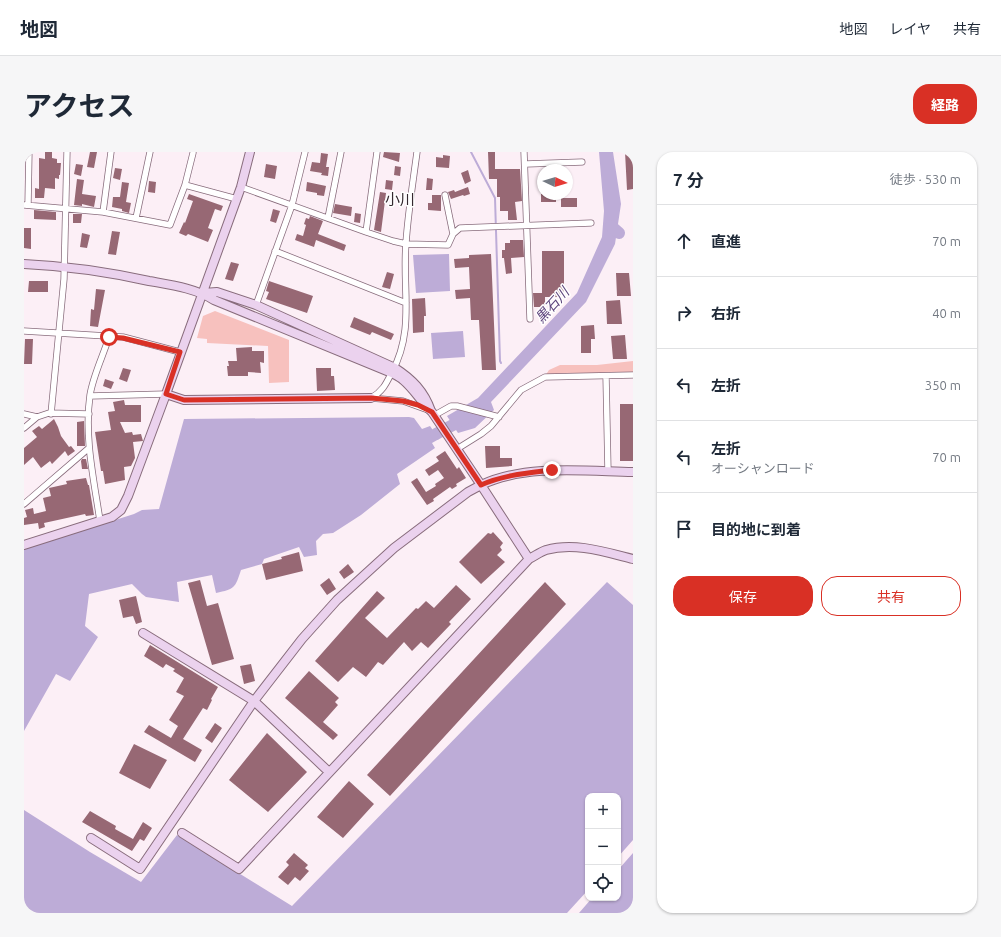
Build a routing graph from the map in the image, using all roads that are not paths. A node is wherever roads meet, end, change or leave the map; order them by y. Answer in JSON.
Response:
{"nodes":[{"id":1,"x":29,"y":152,"type":"edge"},
{"id":2,"x":67,"y":152,"type":"edge"},
{"id":3,"x":111,"y":152,"type":"edge"},
{"id":4,"x":150,"y":152,"type":"edge"},
{"id":5,"x":250,"y":152,"type":"edge"},
{"id":6,"x":305,"y":152,"type":"edge"},
{"id":7,"x":341,"y":152,"type":"edge"},
{"id":8,"x":377,"y":152,"type":"edge"},
{"id":9,"x":417,"y":152,"type":"edge"},
{"id":10,"x":524,"y":152,"type":"edge"},
{"id":11,"x":193,"y":153,"type":"dead end"},
{"id":12,"x":582,"y":162,"type":"dead end"},
{"id":13,"x":526,"y":164,"type":"junction"},
{"id":14,"x":184,"y":185,"type":"junction"},
{"id":15,"x":241,"y":187,"type":"junction"},
{"id":16,"x":445,"y":195,"type":"dead end"},
{"id":17,"x":237,"y":199,"type":"junction"},
{"id":18,"x":26,"y":205,"type":"edge"},
{"id":19,"x":292,"y":205,"type":"junction"},
{"id":20,"x":66,"y":208,"type":"junction"},
{"id":21,"x":103,"y":212,"type":"junction"},
{"id":22,"x":136,"y":218,"type":"junction"},
{"id":23,"x":328,"y":218,"type":"junction"},
{"id":24,"x":591,"y":223,"type":"dead end"},
{"id":25,"x":527,"y":225,"type":"junction"},
{"id":26,"x":366,"y":232,"type":"junction"},
{"id":27,"x":453,"y":234,"type":"junction"},
{"id":28,"x":406,"y":244,"type":"junction"},
{"id":29,"x":276,"y":251,"type":"junction"},
{"id":30,"x":24,"y":264,"type":"edge"},
{"id":31,"x":65,"y":266,"type":"junction"},
{"id":32,"x":203,"y":293,"type":"junction"},
{"id":33,"x":406,"y":303,"type":"junction"},
{"id":34,"x":256,"y":305,"type":"junction"},
{"id":35,"x":530,"y":320,"type":"dead end"},
{"id":36,"x":24,"y":331,"type":"edge"},
{"id":37,"x":59,"y":333,"type":"junction"},
{"id":38,"x":109,"y":337,"type":"junction"},
{"id":39,"x":180,"y":352,"type":"junction"},
{"id":40,"x":393,"y":370,"type":"junction"},
{"id":41,"x":633,"y":375,"type":"edge"},
{"id":42,"x":606,"y":376,"type":"junction"},
{"id":43,"x":166,"y":394,"type":"junction"},
{"id":44,"x":90,"y":396,"type":"junction"},
{"id":45,"x":371,"y":398,"type":"junction"},
{"id":46,"x":24,"y":414,"type":"edge"},
{"id":47,"x":50,"y":414,"type":"junction"},
{"id":48,"x":89,"y":414,"type":"junction"},
{"id":49,"x":37,"y":416,"type":"junction"},
{"id":50,"x":435,"y":416,"type":"junction"},
{"id":51,"x":499,"y":416,"type":"junction"},
{"id":52,"x":24,"y":428,"type":"edge"},
{"id":53,"x":89,"y":448,"type":"junction"},
{"id":54,"x":457,"y":449,"type":"junction"},
{"id":55,"x":608,"y":471,"type":"junction"},
{"id":56,"x":633,"y":472,"type":"edge"},
{"id":57,"x":481,"y":485,"type":"junction"},
{"id":58,"x":24,"y":504,"type":"edge"},
{"id":59,"x":100,"y":521,"type":"junction"},
{"id":60,"x":24,"y":545,"type":"edge"},
{"id":61,"x":529,"y":559,"type":"junction"},
{"id":62,"x":633,"y":559,"type":"edge"},
{"id":63,"x":142,"y":633,"type":"dead end"},
{"id":64,"x":254,"y":701,"type":"junction"},
{"id":65,"x":329,"y":772,"type":"junction"},
{"id":66,"x":182,"y":833,"type":"dead end"},
{"id":67,"x":91,"y":838,"type":"dead end"}],
"edges":[{"from":1,"to":18,"type":"street"},
{"from":2,"to":20,"type":"street"},
{"from":3,"to":21,"type":"street"},
{"from":4,"to":22,"type":"street"},
{"from":5,"to":15,"type":"street"},
{"from":6,"to":19,"type":"street"},
{"from":7,"to":23,"type":"street"},
{"from":8,"to":26,"type":"street"},
{"from":9,"to":28,"type":"street"},
{"from":10,"to":13,"type":"street"},
{"from":11,"to":14,"type":"street"},
{"from":12,"to":13,"type":"street"},
{"from":13,"to":25,"type":"street"},
{"from":14,"to":17,"type":"street"},
{"from":14,"to":22,"type":"street"},
{"from":15,"to":17,"type":"street"},
{"from":15,"to":19,"type":"street"},
{"from":16,"to":27,"type":"street"},
{"from":17,"to":32,"type":"street"},
{"from":18,"to":20,"type":"street"},
{"from":19,"to":23,"type":"street"},
{"from":19,"to":29,"type":"street"},
{"from":20,"to":21,"type":"street"},
{"from":20,"to":31,"type":"street"},
{"from":21,"to":22,"type":"street"},
{"from":23,"to":26,"type":"street"},
{"from":24,"to":25,"type":"street"},
{"from":25,"to":27,"type":"street"},
{"from":25,"to":35,"type":"street"},
{"from":26,"to":28,"type":"street"},
{"from":27,"to":28,"type":"street"},
{"from":28,"to":33,"type":"street"},
{"from":29,"to":33,"type":"street"},
{"from":29,"to":34,"type":"street"},
{"from":30,"to":31,"type":"street"},
{"from":31,"to":32,"type":"street"},
{"from":31,"to":37,"type":"street"},
{"from":32,"to":34,"type":"street"},
{"from":32,"to":39,"type":"street"},
{"from":32,"to":40,"type":"street"},
{"from":33,"to":40,"type":"street"},
{"from":34,"to":40,"type":"street"},
{"from":36,"to":37,"type":"street"},
{"from":37,"to":38,"type":"street"},
{"from":37,"to":47,"type":"street"},
{"from":38,"to":39,"type":"street"},
{"from":38,"to":44,"type":"street"},
{"from":39,"to":43,"type":"street"},
{"from":40,"to":45,"type":"street"},
{"from":40,"to":50,"type":"street"},
{"from":41,"to":42,"type":"street"},
{"from":42,"to":51,"type":"street"},
{"from":42,"to":55,"type":"street"},
{"from":43,"to":44,"type":"street"},
{"from":43,"to":45,"type":"street"},
{"from":43,"to":59,"type":"street"},
{"from":44,"to":48,"type":"street"},
{"from":45,"to":50,"type":"street"},
{"from":46,"to":49,"type":"street"},
{"from":47,"to":48,"type":"street"},
{"from":47,"to":49,"type":"street"},
{"from":48,"to":53,"type":"street"},
{"from":49,"to":52,"type":"street"},
{"from":50,"to":51,"type":"street"},
{"from":50,"to":54,"type":"street"},
{"from":51,"to":54,"type":"street"},
{"from":53,"to":58,"type":"street"},
{"from":53,"to":59,"type":"street"},
{"from":54,"to":57,"type":"street"},
{"from":55,"to":56,"type":"street"},
{"from":55,"to":57,"type":"street"},
{"from":57,"to":61,"type":"street"},
{"from":57,"to":64,"type":"street"},
{"from":59,"to":60,"type":"street"},
{"from":61,"to":62,"type":"street"},
{"from":61,"to":65,"type":"street"},
{"from":63,"to":64,"type":"street"},
{"from":64,"to":65,"type":"street"},
{"from":64,"to":67,"type":"street"},
{"from":65,"to":66,"type":"street"}]}
